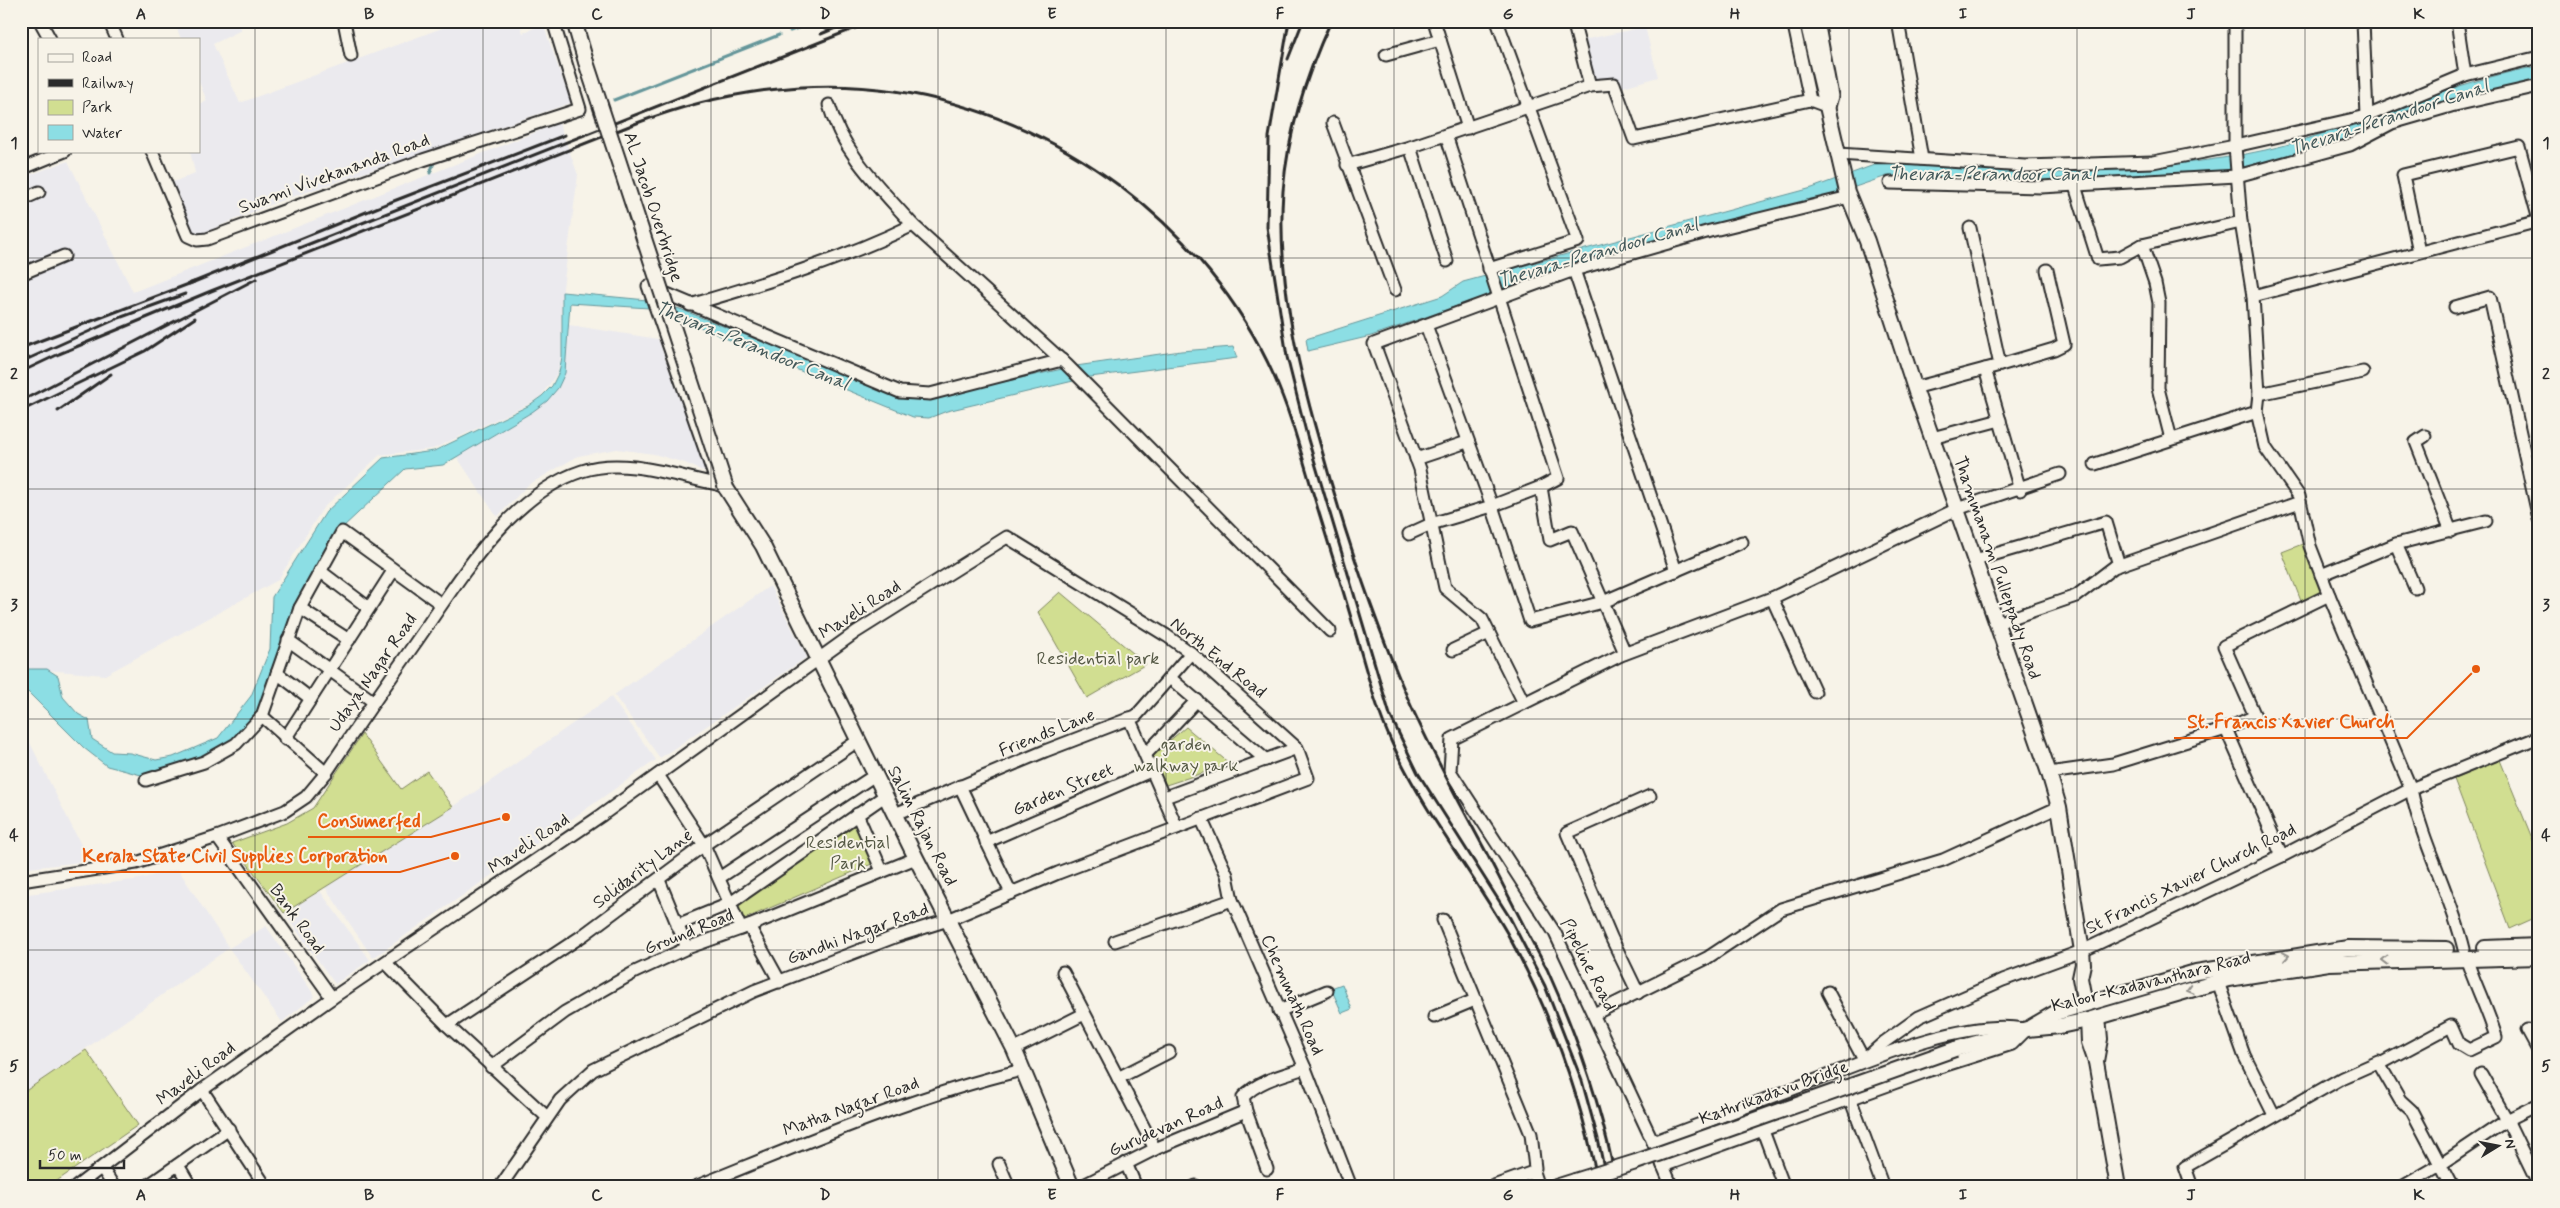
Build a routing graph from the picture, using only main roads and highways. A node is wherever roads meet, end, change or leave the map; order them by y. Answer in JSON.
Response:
{"nodes":[{"id":1,"x":574,"y":21,"type":"edge"},
{"id":2,"x":1807,"y":21,"type":"edge"},
{"id":3,"x":721,"y":486,"type":"joint"},
{"id":4,"x":2539,"y":946,"type":"edge"},
{"id":5,"x":2465,"y":954,"type":"junction"},
{"id":6,"x":2539,"y":957,"type":"edge"},
{"id":7,"x":2091,"y":1003,"type":"junction"},
{"id":8,"x":2093,"y":1018,"type":"junction"},
{"id":9,"x":2027,"y":1030,"type":"junction"},
{"id":10,"x":1071,"y":1186,"type":"edge"},
{"id":11,"x":1556,"y":1187,"type":"edge"},
{"id":12,"x":2118,"y":1187,"type":"edge"}],
"edges":[{"from":1,"to":3,"type":"main road","name":"AL Jacob Overbridge","bridge":true},
{"from":2,"to":7,"type":"main road","name":"Thammanam Pulleppady Road"},
{"from":3,"to":10,"type":"main road","name":"Salim Rajan Road"},
{"from":4,"to":5,"type":"main road","name":"Kaloor-Kadavanthara Road"},
{"from":5,"to":6,"type":"main road","name":"Kaloor-Kadavanthara Road"},
{"from":7,"to":5,"type":"main road","name":"Kaloor-Kadavanthara Road","one_way":true},
{"from":5,"to":8,"type":"main road","name":"Kaloor-Kadavanthara Road","one_way":true},
{"from":7,"to":9,"type":"main road","name":"Kaloor-Kadavanthara Road"},
{"from":8,"to":9,"type":"main road","name":"Kaloor-Kadavanthara Road"},
{"from":8,"to":12,"type":"main road"},
{"from":9,"to":11,"type":"main road","name":"Kathrikadavu Bridge","bridge":true}]}
